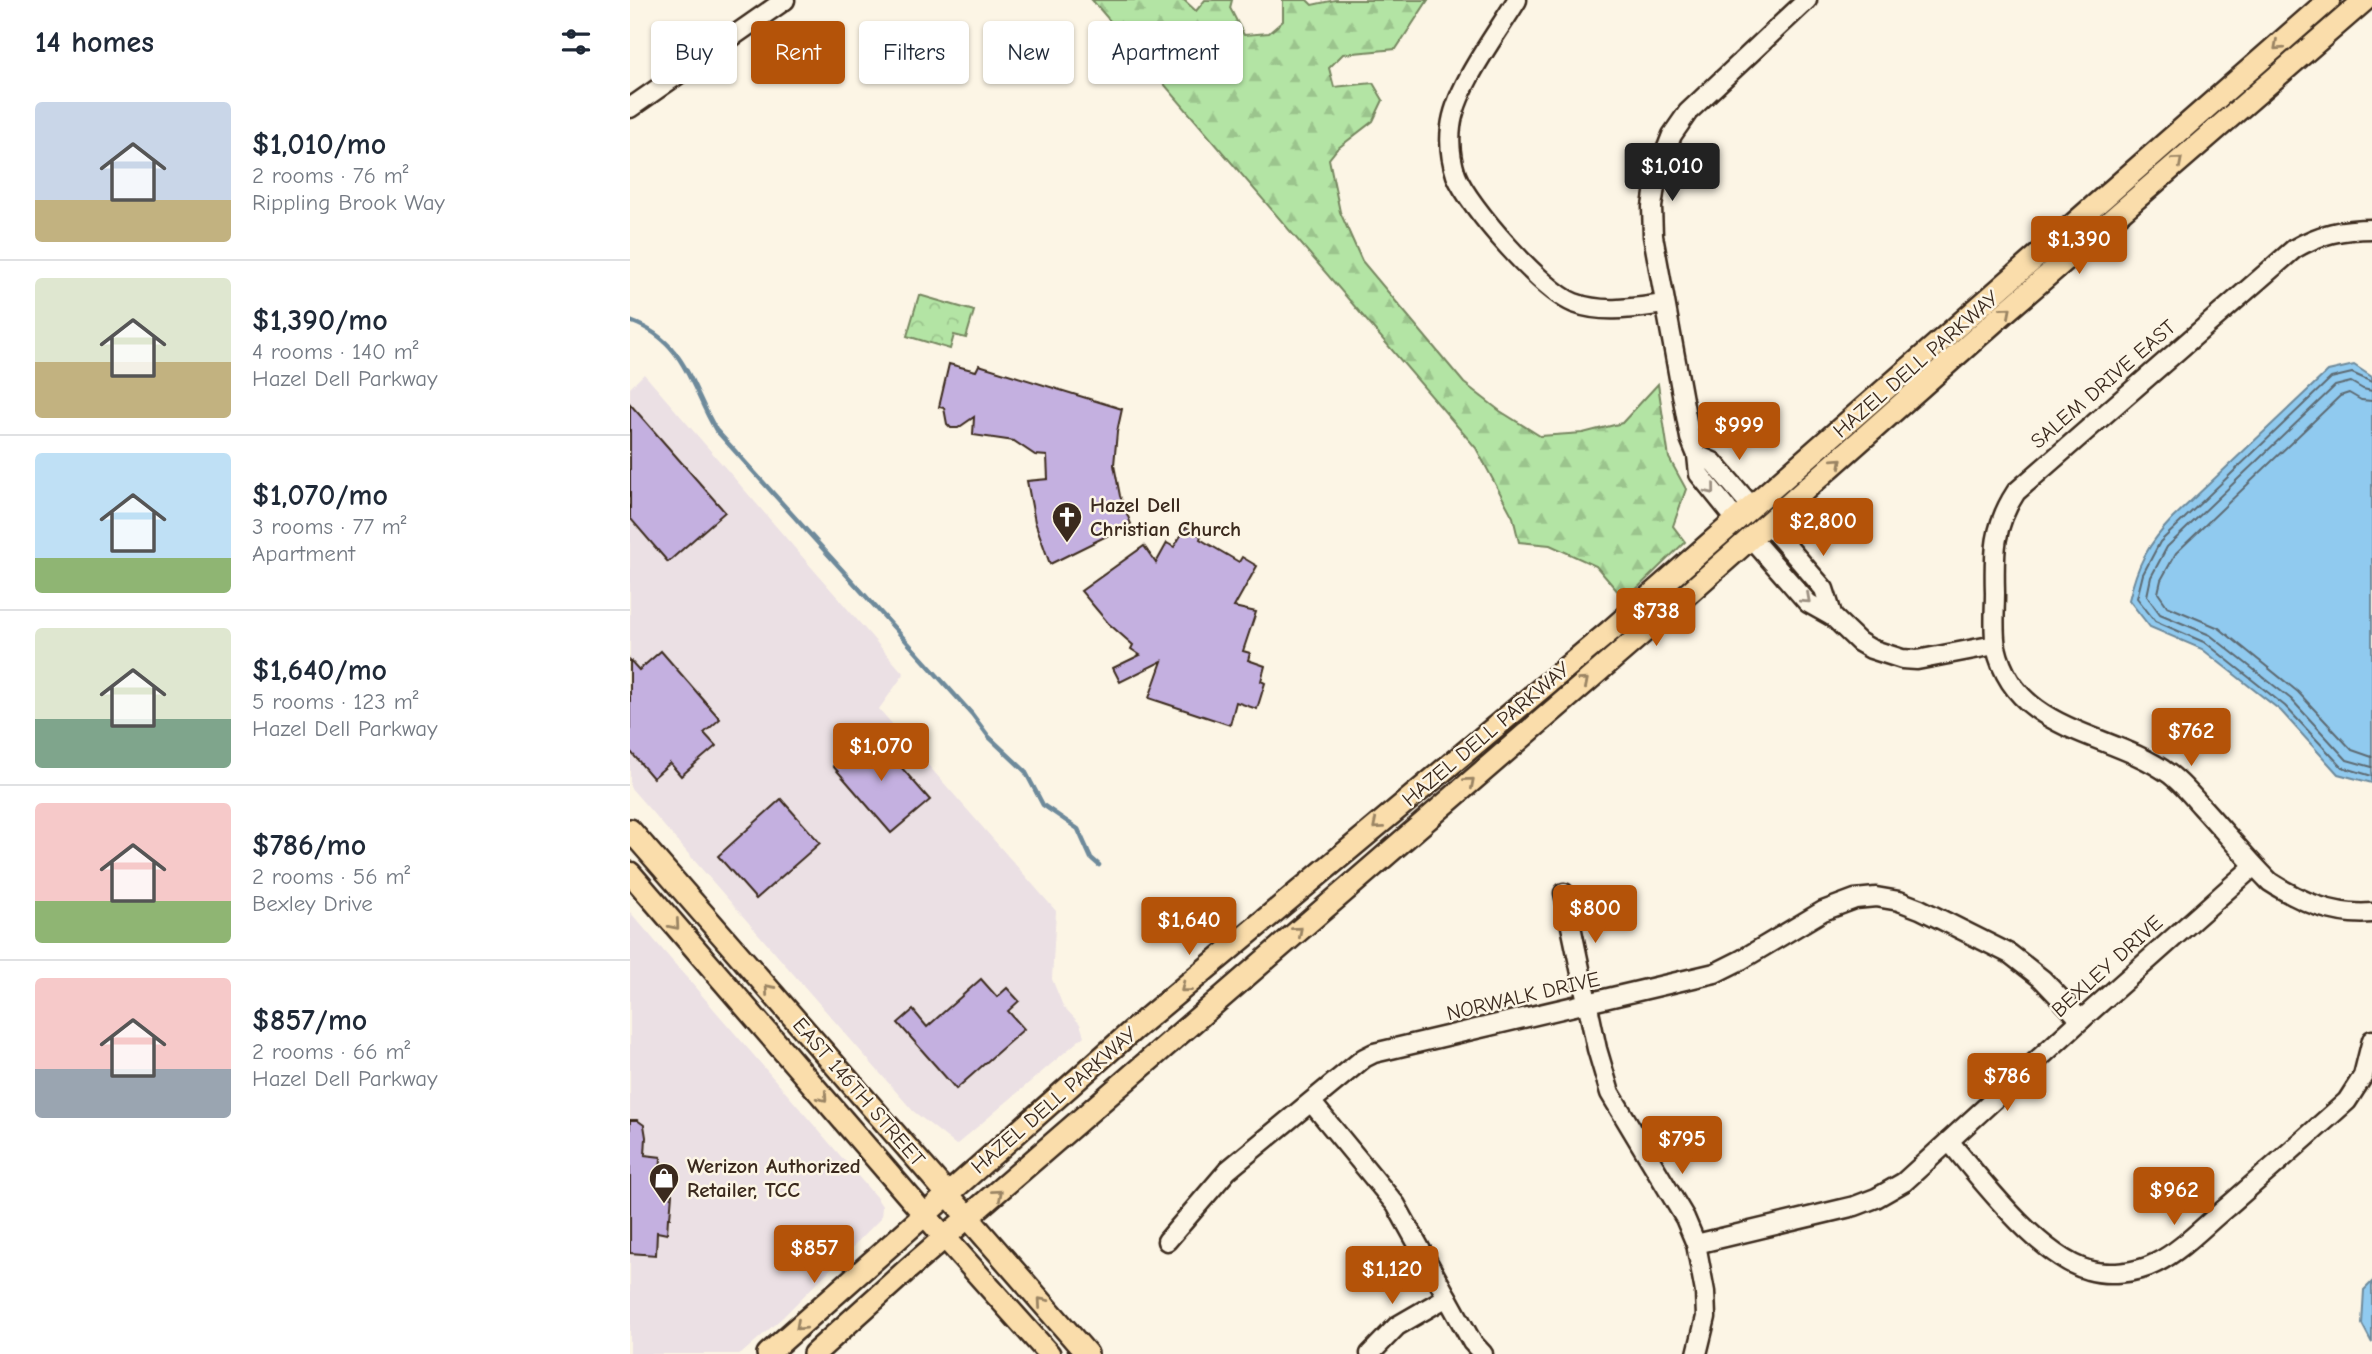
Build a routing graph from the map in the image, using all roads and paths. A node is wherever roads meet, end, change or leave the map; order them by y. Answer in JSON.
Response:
{"nodes":[{"id":1,"x":785,"y":0,"type":"edge"},
{"id":2,"x":1517,"y":0,"type":"edge"},
{"id":3,"x":1807,"y":0,"type":"edge"},
{"id":4,"x":2329,"y":0,"type":"edge"},
{"id":5,"x":2365,"y":0,"type":"edge"},
{"id":6,"x":630,"y":107,"type":"edge"},
{"id":7,"x":2372,"y":229,"type":"edge"},
{"id":8,"x":1664,"y":304,"type":"junction"},
{"id":9,"x":1745,"y":514,"type":"junction"},
{"id":10,"x":1768,"y":524,"type":"junction"},
{"id":11,"x":1751,"y":538,"type":"junction"},
{"id":12,"x":1833,"y":617,"type":"junction"},
{"id":13,"x":1996,"y":645,"type":"junction"},
{"id":14,"x":630,"y":830,"type":"edge"},
{"id":15,"x":2254,"y":866,"type":"junction"},
{"id":16,"x":630,"y":873,"type":"edge"},
{"id":17,"x":1564,"y":893,"type":"dead end"},
{"id":18,"x":2372,"y":913,"type":"edge"},
{"id":19,"x":1588,"y":1004,"type":"junction"},
{"id":20,"x":2081,"y":1020,"type":"junction"},
{"id":21,"x":2372,"y":1040,"type":"edge"},
{"id":22,"x":1312,"y":1103,"type":"junction"},
{"id":23,"x":1949,"y":1141,"type":"junction"},
{"id":24,"x":947,"y":1194,"type":"junction"},
{"id":25,"x":924,"y":1214,"type":"junction"},
{"id":26,"x":969,"y":1218,"type":"junction"},
{"id":27,"x":946,"y":1237,"type":"junction"},
{"id":28,"x":1167,"y":1241,"type":"dead end"},
{"id":29,"x":1696,"y":1244,"type":"junction"},
{"id":30,"x":1447,"y":1297,"type":"junction"},
{"id":31,"x":768,"y":1354,"type":"edge"},
{"id":32,"x":814,"y":1354,"type":"edge"},
{"id":33,"x":1049,"y":1354,"type":"edge"},
{"id":34,"x":1087,"y":1354,"type":"edge"},
{"id":35,"x":1370,"y":1354,"type":"edge"},
{"id":36,"x":1483,"y":1354,"type":"edge"},
{"id":37,"x":1697,"y":1354,"type":"edge"}],
"edges":[{"from":1,"to":6,"type":"street"},
{"from":2,"to":8,"type":"street"},
{"from":3,"to":8,"type":"street"},
{"from":4,"to":9,"type":"main road","name":"HAZEL DELL PARKWAY","one_way":true},
{"from":10,"to":5,"type":"main road","name":"HAZEL DELL PARKWAY","one_way":true},
{"from":7,"to":13,"type":"street","name":"SALEM DRIVE EAST"},
{"from":8,"to":9,"type":"street"},
{"from":9,"to":24,"type":"main road","name":"HAZEL DELL PARKWAY","one_way":true},
{"from":10,"to":11,"type":"main road","name":"HAZEL DELL PARKWAY"},
{"from":10,"to":12,"type":"street"},
{"from":11,"to":12,"type":"street","one_way":true},
{"from":26,"to":11,"type":"main road","name":"HAZEL DELL PARKWAY","one_way":true},
{"from":12,"to":13,"type":"street"},
{"from":13,"to":15,"type":"street"},
{"from":24,"to":14,"type":"main road","name":"EAST 146TH STREET","one_way":true},
{"from":15,"to":18,"type":"street"},
{"from":15,"to":20,"type":"street","name":"BEXLEY DRIVE"},
{"from":16,"to":25,"type":"main road","name":"EAST 146TH STREET","one_way":true},
{"from":17,"to":19,"type":"street"},
{"from":19,"to":20,"type":"street","name":"NORWALK DRIVE"},
{"from":19,"to":22,"type":"street","name":"NORWALK DRIVE"},
{"from":19,"to":29,"type":"street"},
{"from":20,"to":23,"type":"street","name":"BEXLEY DRIVE"},
{"from":21,"to":23,"type":"street"},
{"from":22,"to":28,"type":"street","name":"NORWALK DRIVE"},
{"from":22,"to":30,"type":"street"},
{"from":23,"to":29,"type":"street","name":"BEXLEY DRIVE"},
{"from":24,"to":25,"type":"main road","name":"HAZEL DELL PARKWAY"},
{"from":24,"to":26,"type":"main road","name":"EAST 146TH STREET"},
{"from":25,"to":27,"type":"main road","name":"EAST 146TH STREET"},
{"from":25,"to":31,"type":"main road","name":"HAZEL DELL PARKWAY","one_way":true},
{"from":26,"to":27,"type":"main road","name":"HAZEL DELL PARKWAY"},
{"from":34,"to":26,"type":"main road","name":"EAST 146TH STREET","one_way":true},
{"from":27,"to":32,"type":"main road","name":"HAZEL DELL PARKWAY"},
{"from":27,"to":33,"type":"main road","name":"EAST 146TH STREET"},
{"from":29,"to":37,"type":"street"},
{"from":30,"to":35,"type":"street"},
{"from":30,"to":36,"type":"street"}]}
